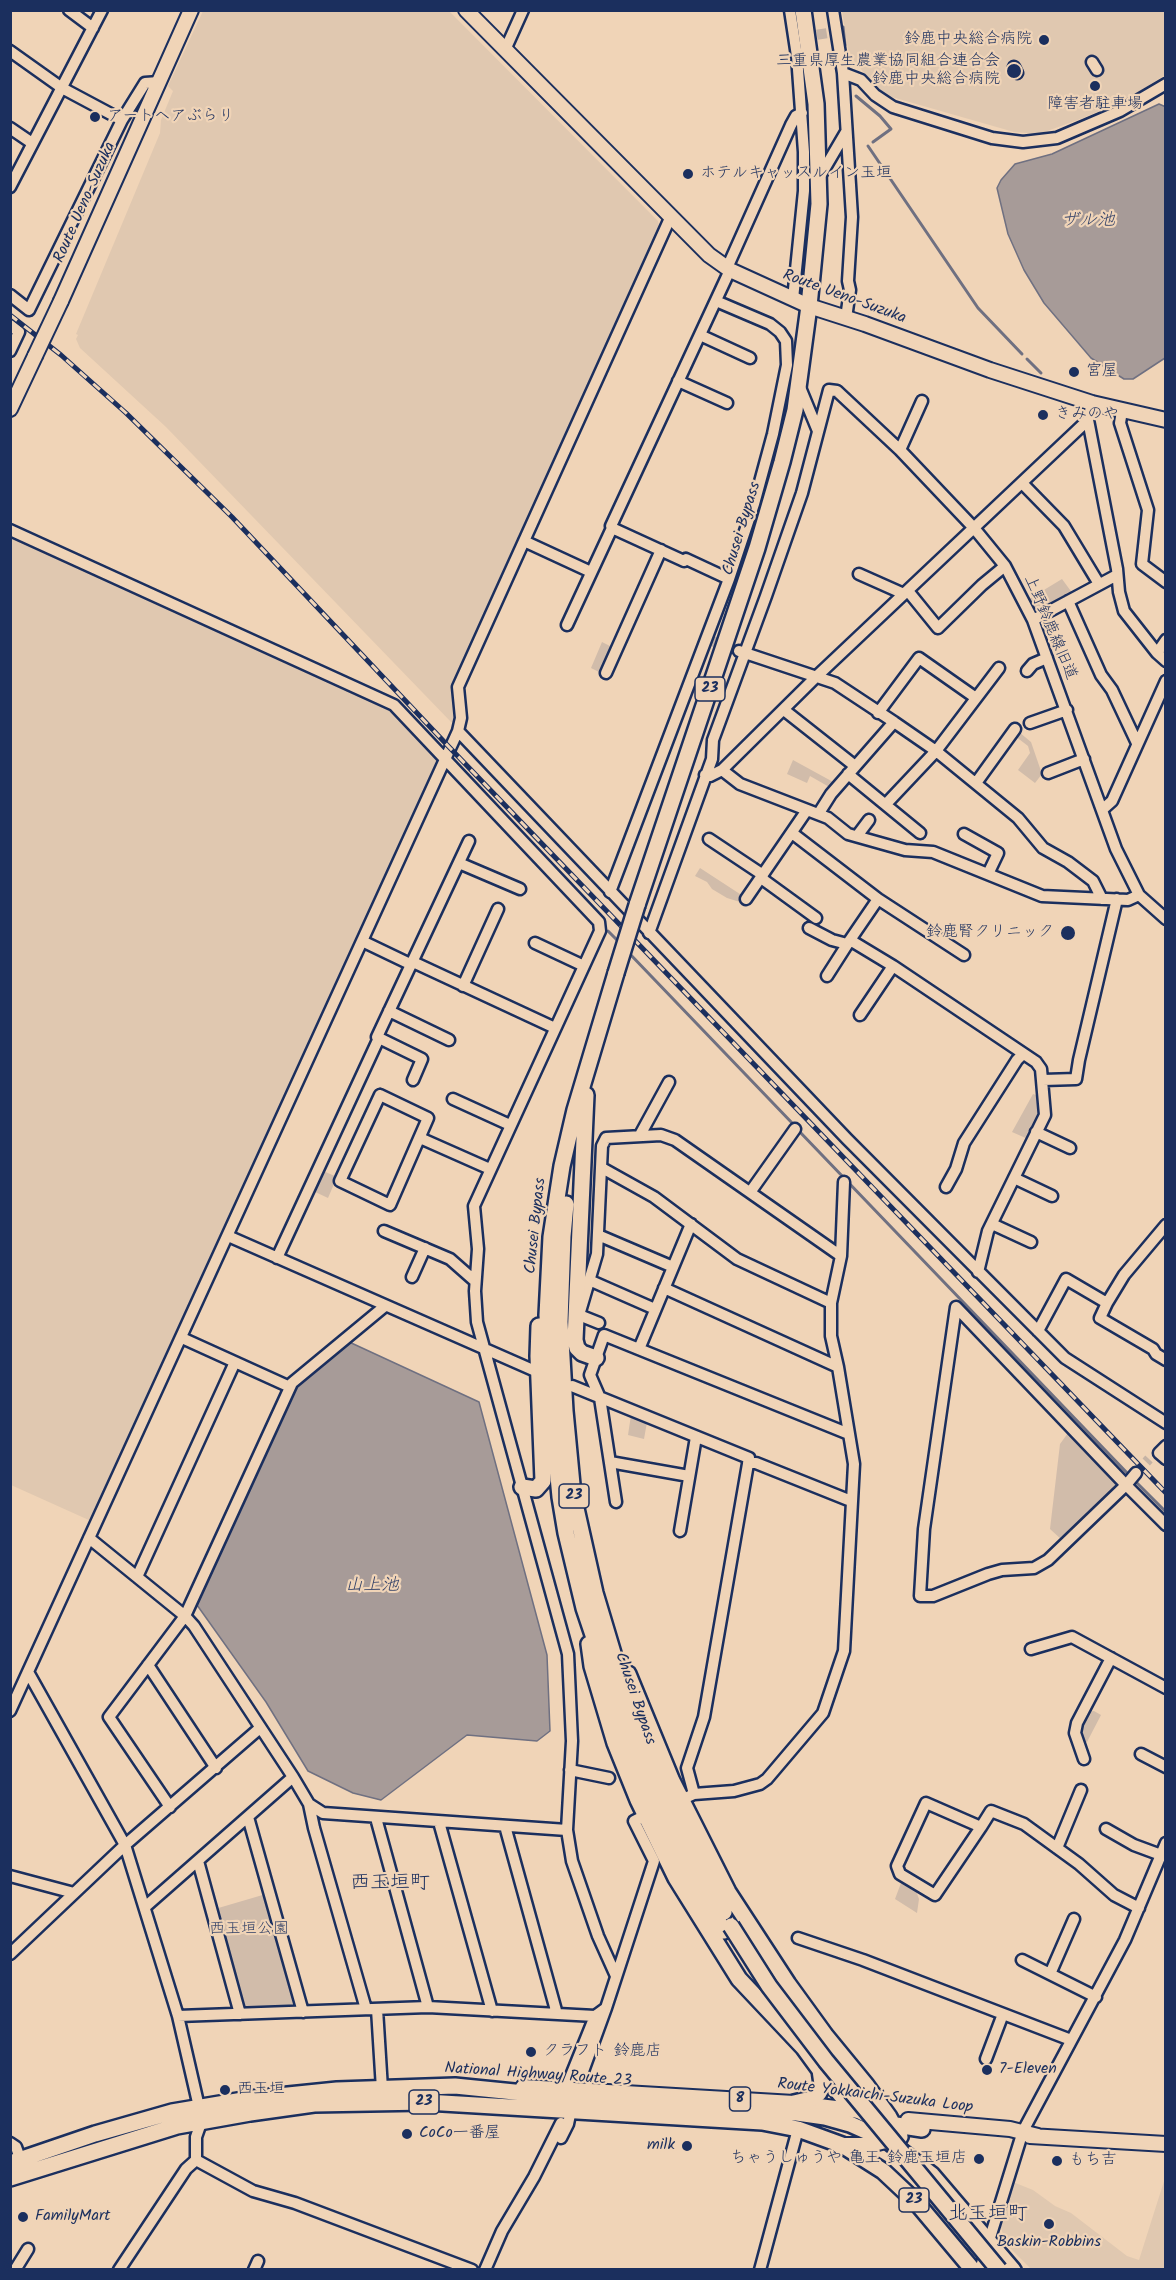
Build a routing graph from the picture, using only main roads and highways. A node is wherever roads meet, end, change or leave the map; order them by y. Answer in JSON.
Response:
{"nodes":[{"id":1,"x":191,"y":10,"type":"edge"},
{"id":2,"x":466,"y":10,"type":"edge"},
{"id":3,"x":803,"y":10,"type":"edge"},
{"id":4,"x":809,"y":306,"type":"junction"},
{"id":5,"x":10,"y":409,"type":"edge"},
{"id":6,"x":1166,"y":420,"type":"edge"},
{"id":7,"x":597,"y":1039,"type":"junction"},
{"id":8,"x":586,"y":1089,"type":"junction"},
{"id":9,"x":550,"y":1255,"type":"junction"},
{"id":10,"x":596,"y":1358,"type":"road end"},
{"id":11,"x":522,"y":1487,"type":"road end"},
{"id":12,"x":595,"y":1593,"type":"junction"},
{"id":13,"x":584,"y":1608,"type":"junction"},
{"id":14,"x":728,"y":1928,"type":"junction"},
{"id":15,"x":820,"y":2070,"type":"junction"},
{"id":16,"x":455,"y":2086,"type":"junction"},
{"id":17,"x":794,"y":2103,"type":"junction"},
{"id":18,"x":860,"y":2111,"type":"junction"},
{"id":19,"x":201,"y":2114,"type":"junction"},
{"id":20,"x":922,"y":2129,"type":"joint"},
{"id":21,"x":893,"y":2130,"type":"junction"},
{"id":22,"x":1022,"y":2134,"type":"junction"},
{"id":23,"x":1166,"y":2144,"type":"edge"},
{"id":24,"x":842,"y":2145,"type":"junction"},
{"id":25,"x":17,"y":2168,"type":"edge"},
{"id":26,"x":973,"y":2270,"type":"edge"},
{"id":27,"x":989,"y":2270,"type":"edge"},
{"id":28,"x":999,"y":2270,"type":"edge"},
{"id":29,"x":1013,"y":2270,"type":"edge"}],
"edges":[{"from":1,"to":5,"type":"main road","name":"Route Ueno-Suzuka","bridge":true},
{"from":2,"to":4,"type":"main road","name":"Route Ueno-Suzuka"},
{"from":3,"to":4,"type":"highway","name":"Chusei Bypass","number":"23"},
{"from":4,"to":6,"type":"main road","name":"Route Ueno-Suzuka"},
{"from":4,"to":7,"type":"highway","name":"Chusei Bypass","number":"23","bridge":true},
{"from":7,"to":8,"type":"highway","name":"Chusei Bypass","number":"23"},
{"from":7,"to":9,"type":"highway","name":"Chusei Bypass","number":"23"},
{"from":8,"to":10,"type":"highway"},
{"from":8,"to":12,"type":"highway","name":"Chusei Bypass","number":"23"},
{"from":9,"to":11,"type":"highway"},
{"from":9,"to":13,"type":"highway","name":"Chusei Bypass","number":"23"},
{"from":12,"to":14,"type":"highway","name":"Chusei Bypass","number":"23"},
{"from":12,"to":21,"type":"highway"},
{"from":13,"to":14,"type":"highway","name":"Chusei Bypass","number":"23"},
{"from":13,"to":15,"type":"highway"},
{"from":14,"to":27,"type":"highway","name":"Chusei Bypass","number":"23"},
{"from":14,"to":28,"type":"highway","name":"Chusei Bypass","number":"23","bridge":true},
{"from":15,"to":17,"type":"highway"},
{"from":15,"to":18,"type":"highway"},
{"from":16,"to":17,"type":"main road","name":"Route Yokkaichi-Suzuka Loop","number":"8"},
{"from":16,"to":19,"type":"highway","name":"National Highway Route 23","number":"23"},
{"from":16,"to":21,"type":"highway","name":"National Highway Route 23","number":"23"},
{"from":17,"to":18,"type":"main road","name":"Route Yokkaichi-Suzuka Loop","number":"8"},
{"from":18,"to":21,"type":"highway"},
{"from":19,"to":24,"type":"highway","name":"National Highway Route 23","number":"23"},
{"from":19,"to":25,"type":"highway","name":"National Highway Route 23","number":"23"},
{"from":20,"to":21,"type":"highway"},
{"from":20,"to":22,"type":"main road","name":"Route Yokkaichi-Suzuka Loop"},
{"from":21,"to":22,"type":"main road","name":"Route Yokkaichi-Suzuka Loop"},
{"from":21,"to":24,"type":"main road","name":"Route Yokkaichi-Suzuka Loop"},
{"from":21,"to":29,"type":"highway","name":"National Highway Route 23","number":"23"},
{"from":22,"to":23,"type":"main road","name":"Route Yokkaichi-Suzuka Loop"},
{"from":24,"to":26,"type":"highway","name":"National Highway Route 23","number":"23"}]}
